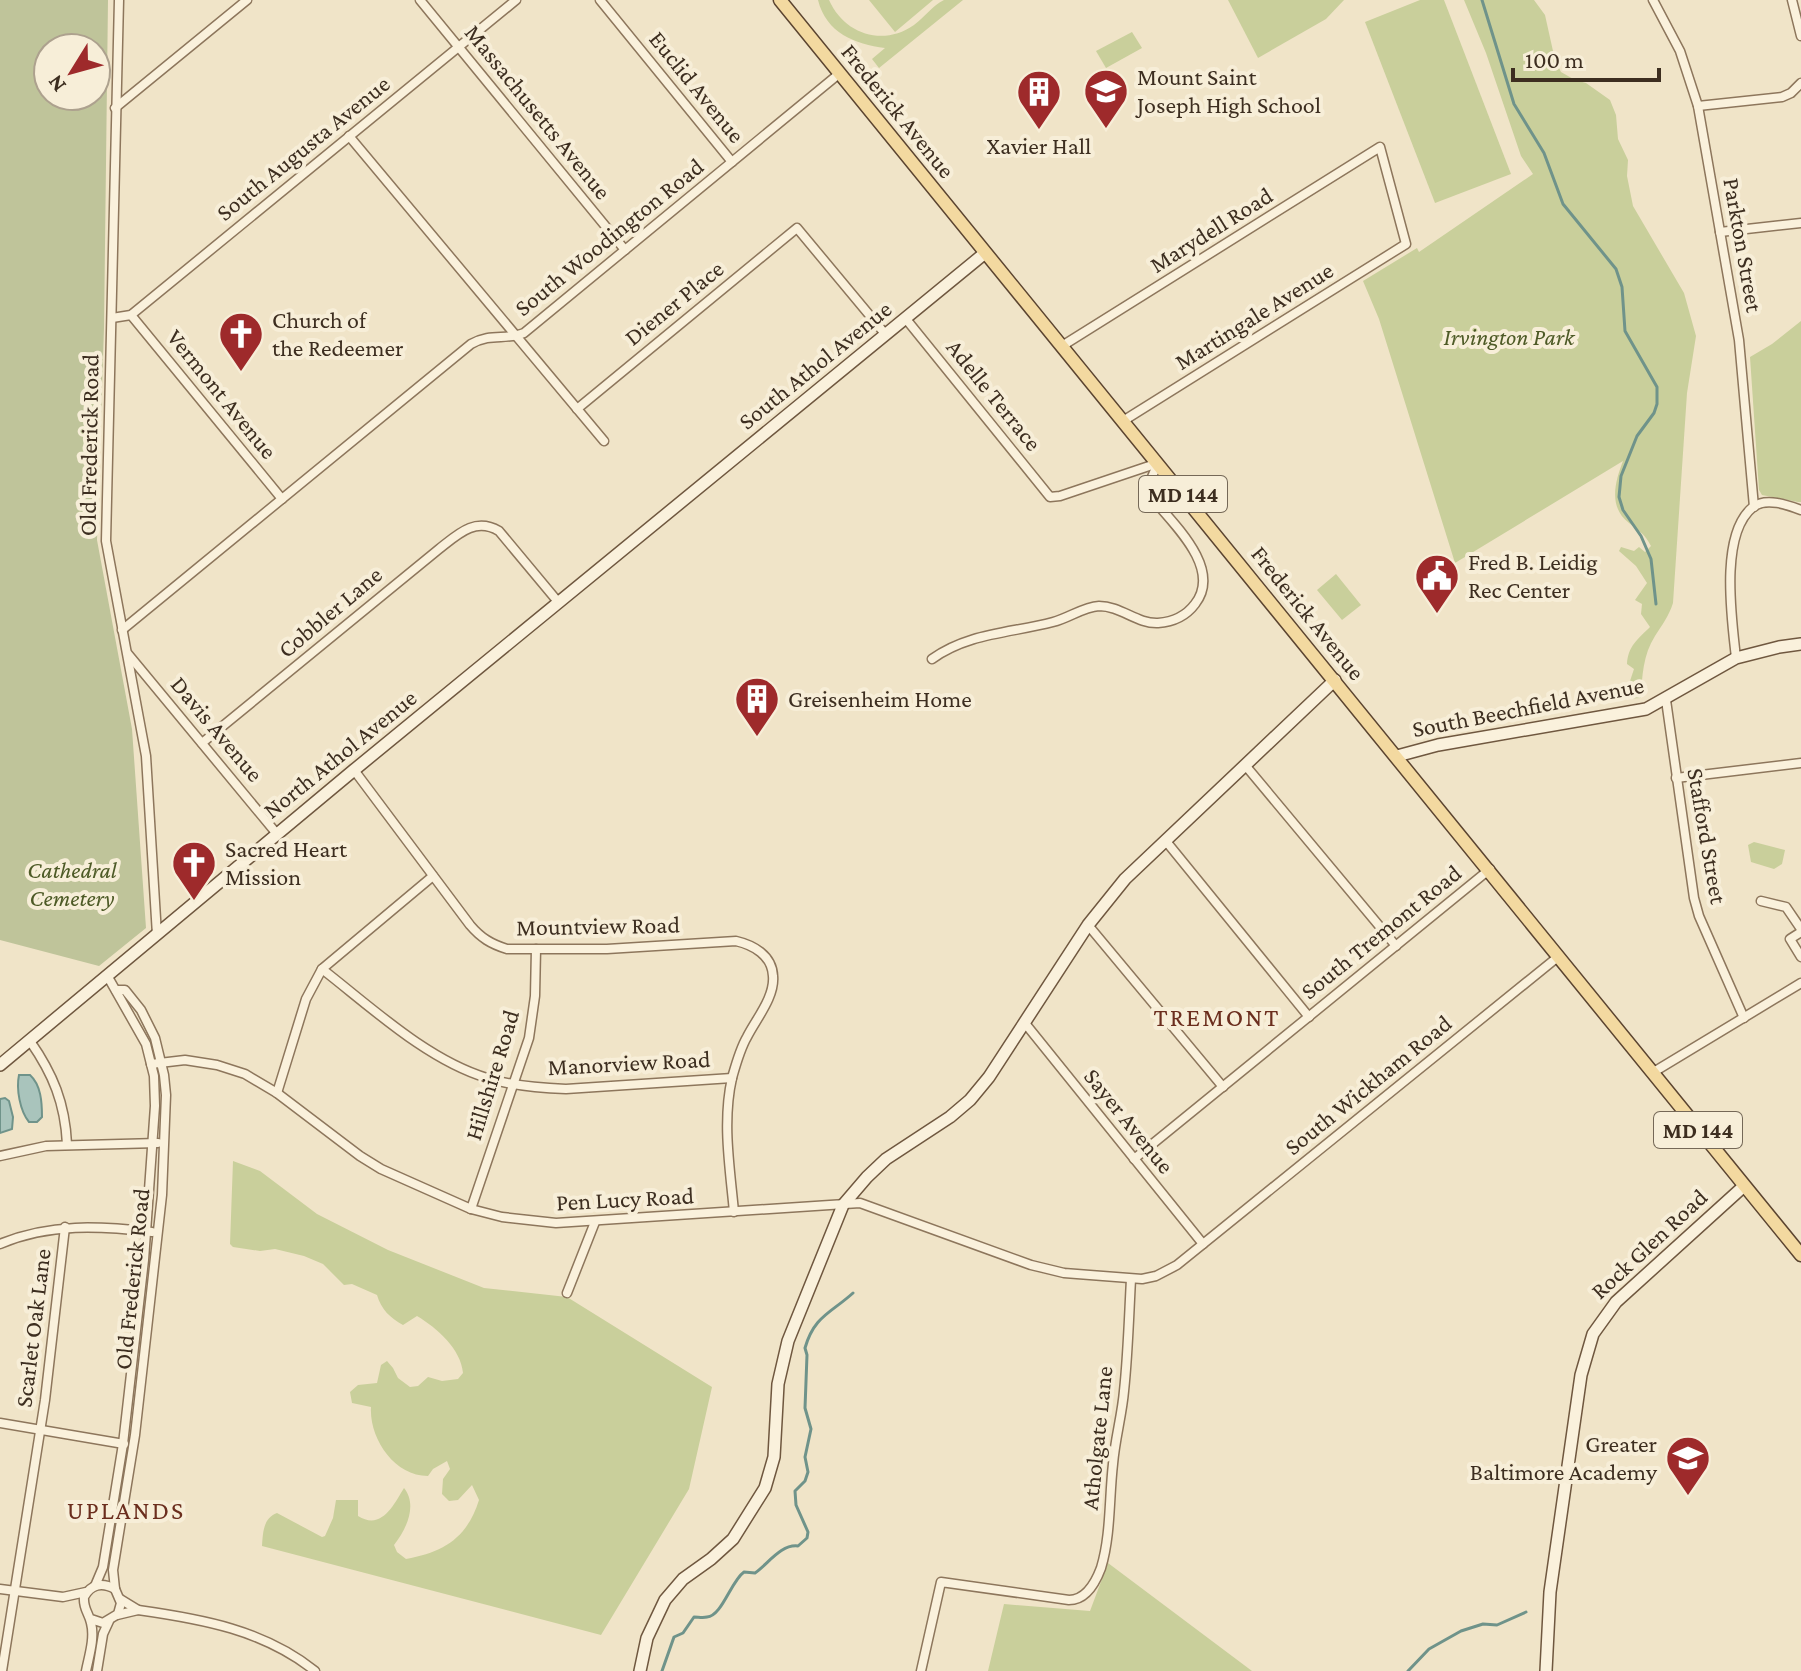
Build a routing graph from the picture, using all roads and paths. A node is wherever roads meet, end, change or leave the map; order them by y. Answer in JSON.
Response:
{"nodes":[{"id":1,"x":119,"y":0,"type":"edge"},
{"id":2,"x":247,"y":0,"type":"edge"},
{"id":3,"x":420,"y":0,"type":"edge"},
{"id":4,"x":516,"y":0,"type":"edge"},
{"id":5,"x":600,"y":0,"type":"edge"},
{"id":6,"x":780,"y":0,"type":"edge"},
{"id":7,"x":1653,"y":0,"type":"edge"},
{"id":8,"x":1792,"y":0,"type":"edge"},
{"id":9,"x":1801,"y":36,"type":"edge"},
{"id":10,"x":459,"y":47,"type":"junction"},
{"id":11,"x":840,"y":73,"type":"junction"},
{"id":12,"x":1801,"y":83,"type":"edge"},
{"id":13,"x":1698,"y":106,"type":"junction"},
{"id":14,"x":115,"y":108,"type":"junction"},
{"id":15,"x":349,"y":136,"type":"junction"},
{"id":16,"x":732,"y":162,"type":"junction"},
{"id":17,"x":1801,"y":223,"type":"edge"},
{"id":18,"x":1720,"y":232,"type":"junction"},
{"id":19,"x":1406,"y":244,"type":"joint"},
{"id":20,"x":625,"y":250,"type":"junction"},
{"id":21,"x":985,"y":253,"type":"junction"},
{"id":22,"x":131,"y":315,"type":"junction"},
{"id":23,"x":112,"y":318,"type":"junction"},
{"id":24,"x":906,"y":319,"type":"junction"},
{"id":25,"x":886,"y":335,"type":"junction"},
{"id":26,"x":516,"y":336,"type":"junction"},
{"id":27,"x":1062,"y":346,"type":"junction"},
{"id":28,"x":577,"y":409,"type":"junction"},
{"id":29,"x":1123,"y":421,"type":"junction"},
{"id":30,"x":604,"y":441,"type":"dead end"},
{"id":31,"x":1158,"y":463,"type":"junction"},
{"id":32,"x":282,"y":499,"type":"junction"},
{"id":33,"x":1754,"y":507,"type":"junction"},
{"id":34,"x":673,"y":509,"type":"joint"},
{"id":35,"x":1801,"y":510,"type":"edge"},
{"id":36,"x":559,"y":603,"type":"junction"},
{"id":37,"x":122,"y":630,"type":"junction"},
{"id":38,"x":1801,"y":644,"type":"edge"},
{"id":39,"x":125,"y":650,"type":"junction"},
{"id":40,"x":1736,"y":658,"type":"junction"},
{"id":41,"x":932,"y":659,"type":"dead end"},
{"id":42,"x":1335,"y":680,"type":"junction"},
{"id":43,"x":1666,"y":700,"type":"junction"},
{"id":44,"x":202,"y":743,"type":"junction"},
{"id":45,"x":1397,"y":756,"type":"junction"},
{"id":46,"x":1801,"y":763,"type":"edge"},
{"id":47,"x":1245,"y":765,"type":"junction"},
{"id":48,"x":354,"y":770,"type":"junction"},
{"id":49,"x":1676,"y":778,"type":"junction"},
{"id":50,"x":277,"y":834,"type":"junction"},
{"id":51,"x":1165,"y":840,"type":"junction"},
{"id":52,"x":1490,"y":869,"type":"junction"},
{"id":53,"x":433,"y":876,"type":"junction"},
{"id":54,"x":1761,"y":901,"type":"dead end"},
{"id":55,"x":1088,"y":925,"type":"junction"},
{"id":56,"x":1801,"y":931,"type":"edge"},
{"id":57,"x":157,"y":935,"type":"junction"},
{"id":58,"x":1396,"y":946,"type":"junction"},
{"id":59,"x":536,"y":949,"type":"junction"},
{"id":60,"x":1559,"y":956,"type":"junction"},
{"id":61,"x":1801,"y":957,"type":"edge"},
{"id":62,"x":322,"y":969,"type":"junction"},
{"id":63,"x":108,"y":977,"type":"junction"},
{"id":64,"x":1801,"y":983,"type":"edge"},
{"id":65,"x":116,"y":990,"type":"junction"},
{"id":66,"x":1309,"y":1017,"type":"junction"},
{"id":67,"x":1744,"y":1018,"type":"junction"},
{"id":68,"x":1024,"y":1022,"type":"junction"},
{"id":69,"x":30,"y":1041,"type":"junction"},
{"id":70,"x":162,"y":1062,"type":"junction"},
{"id":71,"x":151,"y":1064,"type":"junction"},
{"id":72,"x":0,"y":1065,"type":"edge"},
{"id":73,"x":1652,"y":1073,"type":"junction"},
{"id":74,"x":732,"y":1078,"type":"junction"},
{"id":75,"x":514,"y":1084,"type":"junction"},
{"id":76,"x":1223,"y":1087,"type":"junction"},
{"id":77,"x":277,"y":1093,"type":"junction"},
{"id":78,"x":154,"y":1143,"type":"junction"},
{"id":79,"x":67,"y":1144,"type":"junction"},
{"id":80,"x":164,"y":1144,"type":"junction"},
{"id":81,"x":0,"y":1156,"type":"edge"},
{"id":82,"x":1134,"y":1159,"type":"junction"},
{"id":83,"x":1744,"y":1186,"type":"junction"},
{"id":84,"x":843,"y":1205,"type":"junction"},
{"id":85,"x":471,"y":1209,"type":"junction"},
{"id":86,"x":734,"y":1212,"type":"junction"},
{"id":87,"x":595,"y":1222,"type":"junction"},
{"id":88,"x":65,"y":1227,"type":"junction"},
{"id":89,"x":147,"y":1231,"type":"junction"},
{"id":90,"x":158,"y":1233,"type":"junction"},
{"id":91,"x":0,"y":1244,"type":"edge"},
{"id":92,"x":1203,"y":1244,"type":"junction"},
{"id":93,"x":1801,"y":1255,"type":"edge"},
{"id":94,"x":1131,"y":1279,"type":"junction"},
{"id":95,"x":567,"y":1293,"type":"dead end"},
{"id":96,"x":0,"y":1423,"type":"edge"},
{"id":97,"x":41,"y":1430,"type":"junction"},
{"id":98,"x":123,"y":1444,"type":"junction"},
{"id":99,"x":133,"y":1446,"type":"junction"},
{"id":100,"x":95,"y":1586,"type":"junction"},
{"id":101,"x":0,"y":1589,"type":"edge"},
{"id":102,"x":115,"y":1589,"type":"junction"},
{"id":103,"x":15,"y":1592,"type":"junction"},
{"id":104,"x":87,"y":1592,"type":"junction"},
{"id":105,"x":63,"y":1597,"type":"junction"},
{"id":106,"x":120,"y":1599,"type":"junction"},
{"id":107,"x":84,"y":1609,"type":"junction"},
{"id":108,"x":138,"y":1610,"type":"junction"},
{"id":109,"x":113,"y":1618,"type":"junction"},
{"id":110,"x":91,"y":1619,"type":"junction"},
{"id":111,"x":2,"y":1671,"type":"edge"},
{"id":112,"x":86,"y":1671,"type":"edge"},
{"id":113,"x":97,"y":1671,"type":"edge"},
{"id":114,"x":315,"y":1671,"type":"edge"},
{"id":115,"x":640,"y":1671,"type":"edge"},
{"id":116,"x":921,"y":1671,"type":"edge"},
{"id":117,"x":1546,"y":1671,"type":"edge"}],
"edges":[{"from":1,"to":14,"type":"street","name":"Old Frederick Road"},
{"from":2,"to":14,"type":"street"},
{"from":3,"to":10,"type":"street","name":"Massachusetts Avenue"},
{"from":4,"to":10,"type":"street","name":"South Augusta Avenue"},
{"from":5,"to":16,"type":"street","name":"Euclid Avenue"},
{"from":6,"to":11,"type":"main road","name":"Frederick Avenue","number":"MD 144"},
{"from":7,"to":13,"type":"street","name":"Parkton Street"},
{"from":8,"to":9,"type":"street"},
{"from":10,"to":15,"type":"street","name":"South Augusta Avenue"},
{"from":10,"to":20,"type":"street","name":"Massachusetts Avenue"},
{"from":11,"to":16,"type":"street","name":"South Woodington Road"},
{"from":11,"to":21,"type":"main road","name":"Frederick Avenue","number":"MD 144"},
{"from":12,"to":13,"type":"street"},
{"from":13,"to":18,"type":"street","name":"Parkton Street"},
{"from":14,"to":23,"type":"street","name":"Old Frederick Road"},
{"from":15,"to":22,"type":"street","name":"South Augusta Avenue"},
{"from":15,"to":26,"type":"street"},
{"from":16,"to":20,"type":"street","name":"South Woodington Road"},
{"from":17,"to":18,"type":"street"},
{"from":18,"to":33,"type":"street","name":"Parkton Street"},
{"from":19,"to":27,"type":"street","name":"Marydell Road"},
{"from":19,"to":29,"type":"street","name":"Martingale Avenue"},
{"from":20,"to":26,"type":"street","name":"South Woodington Road"},
{"from":21,"to":24,"type":"street","name":"South Athol Avenue"},
{"from":21,"to":27,"type":"main road","name":"Frederick Avenue","number":"MD 144"},
{"from":22,"to":23,"type":"street"},
{"from":22,"to":32,"type":"street","name":"Vermont Avenue"},
{"from":23,"to":37,"type":"street","name":"Old Frederick Road"},
{"from":24,"to":25,"type":"street","name":"South Athol Avenue"},
{"from":24,"to":31,"type":"street","name":"Adelle Terrace"},
{"from":25,"to":28,"type":"street","name":"Diener Place"},
{"from":25,"to":34,"type":"street","name":"South Athol Avenue"},
{"from":26,"to":28,"type":"street"},
{"from":26,"to":32,"type":"street","name":"South Woodington Road"},
{"from":27,"to":29,"type":"main road","name":"Frederick Avenue","number":"MD 144"},
{"from":28,"to":30,"type":"street"},
{"from":29,"to":31,"type":"main road","name":"Frederick Avenue","number":"MD 144"},
{"from":31,"to":41,"type":"street"},
{"from":31,"to":42,"type":"main road","name":"Frederick Avenue","number":"MD 144"},
{"from":32,"to":37,"type":"street","name":"South Woodington Road"},
{"from":33,"to":35,"type":"street"},
{"from":33,"to":40,"type":"street"},
{"from":34,"to":36,"type":"street","name":"North Athol Avenue"},
{"from":36,"to":44,"type":"street","name":"Cobbler Lane"},
{"from":36,"to":48,"type":"street","name":"North Athol Avenue"},
{"from":37,"to":39,"type":"street","name":"Old Frederick Road"},
{"from":38,"to":40,"type":"street","name":"South Beechfield Avenue"},
{"from":39,"to":44,"type":"street","name":"Davis Avenue"},
{"from":39,"to":57,"type":"street","name":"Old Frederick Road"},
{"from":40,"to":43,"type":"street","name":"South Beechfield Avenue"},
{"from":42,"to":45,"type":"main road","name":"Frederick Avenue","number":"MD 144"},
{"from":42,"to":47,"type":"street"},
{"from":43,"to":45,"type":"street","name":"South Beechfield Avenue"},
{"from":43,"to":49,"type":"street","name":"Stafford Street"},
{"from":44,"to":50,"type":"street","name":"Davis Avenue"},
{"from":45,"to":52,"type":"main road","name":"Frederick Avenue","number":"MD 144"},
{"from":46,"to":49,"type":"street"},
{"from":47,"to":51,"type":"street"},
{"from":47,"to":58,"type":"street"},
{"from":48,"to":50,"type":"street","name":"North Athol Avenue"},
{"from":48,"to":53,"type":"street","name":"Mountview Road"},
{"from":49,"to":67,"type":"street","name":"Stafford Street"},
{"from":50,"to":57,"type":"street","name":"North Athol Avenue"},
{"from":51,"to":55,"type":"street"},
{"from":51,"to":66,"type":"street"},
{"from":52,"to":58,"type":"street","name":"South Tremont Road"},
{"from":52,"to":60,"type":"main road","name":"Frederick Avenue","number":"MD 144"},
{"from":53,"to":59,"type":"street","name":"Mountview Road"},
{"from":53,"to":62,"type":"street"},
{"from":54,"to":56,"type":"street"},
{"from":55,"to":68,"type":"street"},
{"from":55,"to":76,"type":"street"},
{"from":56,"to":61,"type":"street"},
{"from":57,"to":63,"type":"street","name":"North Athol Avenue"},
{"from":58,"to":66,"type":"street","name":"South Tremont Road"},
{"from":59,"to":74,"type":"street","name":"Mountview Road"},
{"from":59,"to":75,"type":"street","name":"Hillshire Road"},
{"from":60,"to":73,"type":"main road","name":"Frederick Avenue","number":"MD 144"},
{"from":60,"to":92,"type":"street","name":"South Wickham Road"},
{"from":62,"to":75,"type":"street","name":"Manorview Road"},
{"from":62,"to":77,"type":"street"},
{"from":63,"to":65,"type":"street","name":"Old Frederick Road"},
{"from":63,"to":69,"type":"street","name":"North Athol Avenue"},
{"from":64,"to":67,"type":"street"},
{"from":65,"to":70,"type":"street","name":"Old Frederick Road"},
{"from":65,"to":71,"type":"street","name":"Old Frederick Road"},
{"from":66,"to":76,"type":"street","name":"South Tremont Road"},
{"from":67,"to":73,"type":"street"},
{"from":68,"to":82,"type":"street","name":"Sayer Avenue"},
{"from":68,"to":84,"type":"street"},
{"from":69,"to":72,"type":"street","name":"North Athol Avenue"},
{"from":69,"to":79,"type":"street"},
{"from":70,"to":71,"type":"street","name":"Pen Lucy Road"},
{"from":70,"to":77,"type":"street","name":"Pen Lucy Road"},
{"from":70,"to":80,"type":"street","name":"Old Frederick Road"},
{"from":71,"to":78,"type":"street","name":"Old Frederick Road"},
{"from":73,"to":83,"type":"main road","name":"Frederick Avenue","number":"MD 144"},
{"from":74,"to":75,"type":"street","name":"Manorview Road"},
{"from":74,"to":86,"type":"street"},
{"from":75,"to":85,"type":"street","name":"Hillshire Road"},
{"from":76,"to":82,"type":"street","name":"South Tremont Road"},
{"from":77,"to":85,"type":"street","name":"Pen Lucy Road"},
{"from":78,"to":79,"type":"street"},
{"from":78,"to":80,"type":"street"},
{"from":78,"to":89,"type":"street","name":"Old Frederick Road"},
{"from":79,"to":81,"type":"street"},
{"from":80,"to":90,"type":"street","name":"Old Frederick Road"},
{"from":82,"to":92,"type":"street","name":"Sayer Avenue"},
{"from":83,"to":93,"type":"main road","name":"Frederick Avenue","number":"MD 144"},
{"from":83,"to":117,"type":"street","name":"Rock Glen Road"},
{"from":84,"to":86,"type":"street","name":"Pen Lucy Road"},
{"from":84,"to":94,"type":"street","name":"Pen Lucy Road"},
{"from":84,"to":115,"type":"street"},
{"from":85,"to":87,"type":"street","name":"Pen Lucy Road"},
{"from":86,"to":87,"type":"street","name":"Pen Lucy Road"},
{"from":87,"to":95,"type":"street"},
{"from":88,"to":89,"type":"street"},
{"from":88,"to":91,"type":"street"},
{"from":88,"to":97,"type":"street","name":"Scarlet Oak Lane"},
{"from":89,"to":90,"type":"street"},
{"from":89,"to":98,"type":"street","name":"Old Frederick Road"},
{"from":90,"to":99,"type":"street","name":"Old Frederick Road"},
{"from":92,"to":94,"type":"street","name":"South Wickham Road"},
{"from":94,"to":116,"type":"street","name":"Atholgate Lane"},
{"from":96,"to":97,"type":"street"},
{"from":97,"to":98,"type":"street"},
{"from":97,"to":103,"type":"street","name":"Scarlet Oak Lane"},
{"from":98,"to":99,"type":"street"},
{"from":98,"to":100,"type":"street","name":"Old Frederick Road"},
{"from":99,"to":102,"type":"street","name":"Old Frederick Road"},
{"from":100,"to":102,"type":"street"},
{"from":100,"to":104,"type":"street"},
{"from":101,"to":103,"type":"street"},
{"from":102,"to":106,"type":"street","name":"Old Frederick Road"},
{"from":103,"to":105,"type":"street"},
{"from":103,"to":111,"type":"street","name":"Scarlet Oak Lane"},
{"from":104,"to":105,"type":"street"},
{"from":104,"to":107,"type":"street"},
{"from":105,"to":107,"type":"street"},
{"from":106,"to":108,"type":"street"},
{"from":106,"to":109,"type":"street"},
{"from":107,"to":110,"type":"street"},
{"from":108,"to":109,"type":"street"},
{"from":108,"to":114,"type":"street"},
{"from":109,"to":110,"type":"street"},
{"from":109,"to":113,"type":"street"},
{"from":110,"to":112,"type":"street"}]}
